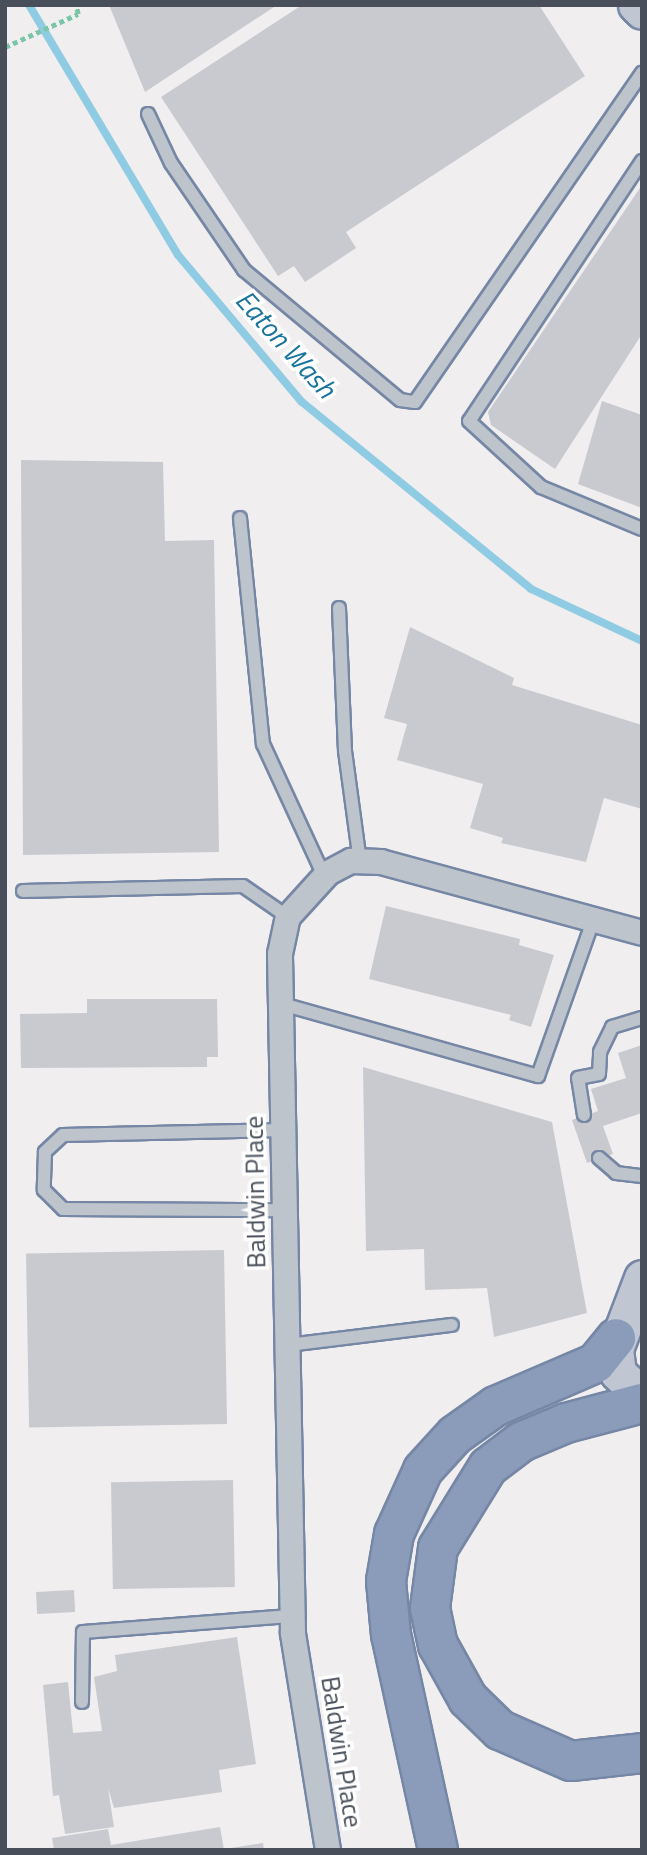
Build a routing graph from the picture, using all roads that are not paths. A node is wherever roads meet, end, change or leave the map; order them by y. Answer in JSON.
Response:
{"nodes":[{"id":1,"x":636,"y":5,"type":"edge"},
{"id":2,"x":642,"y":11,"type":"edge"},
{"id":3,"x":642,"y":73,"type":"edge"},
{"id":4,"x":148,"y":114,"type":"dead end"},
{"id":5,"x":642,"y":161,"type":"edge"},
{"id":6,"x":240,"y":518,"type":"dead end"},
{"id":7,"x":642,"y":530,"type":"edge"},
{"id":8,"x":339,"y":608,"type":"dead end"},
{"id":9,"x":360,"y":862,"type":"junction"},
{"id":10,"x":324,"y":876,"type":"junction"},
{"id":11,"x":23,"y":891,"type":"dead end"},
{"id":12,"x":288,"y":917,"type":"junction"},
{"id":13,"x":593,"y":921,"type":"junction"},
{"id":14,"x":642,"y":933,"type":"edge"},
{"id":15,"x":282,"y":1004,"type":"junction"},
{"id":16,"x":642,"y":1018,"type":"edge"},
{"id":17,"x":584,"y":1115,"type":"dead end"},
{"id":18,"x":284,"y":1130,"type":"junction"},
{"id":19,"x":599,"y":1158,"type":"dead end"},
{"id":20,"x":642,"y":1176,"type":"edge"},
{"id":21,"x":286,"y":1210,"type":"junction"},
{"id":22,"x":642,"y":1278,"type":"edge"},
{"id":23,"x":452,"y":1325,"type":"dead end"},
{"id":24,"x":616,"y":1338,"type":"junction"},
{"id":25,"x":288,"y":1345,"type":"junction"},
{"id":26,"x":541,"y":1391,"type":"junction"},
{"id":27,"x":642,"y":1399,"type":"edge"},
{"id":28,"x":293,"y":1616,"type":"junction"},
{"id":29,"x":82,"y":1702,"type":"dead end"},
{"id":30,"x":642,"y":1753,"type":"edge"},
{"id":31,"x":328,"y":1850,"type":"edge"},
{"id":32,"x":438,"y":1850,"type":"edge"}],
"edges":[{"from":1,"to":2,"type":"street"},
{"from":3,"to":4,"type":"lane"},
{"from":5,"to":7,"type":"lane"},
{"from":6,"to":10,"type":"lane"},
{"from":8,"to":9,"type":"lane"},
{"from":9,"to":10,"type":"street","name":"Baldwin Place"},
{"from":9,"to":13,"type":"street","name":"Baldwin Place"},
{"from":10,"to":12,"type":"street","name":"Baldwin Place"},
{"from":11,"to":12,"type":"lane"},
{"from":12,"to":15,"type":"street","name":"Baldwin Place"},
{"from":13,"to":14,"type":"street","name":"Baldwin Place"},
{"from":13,"to":15,"type":"lane"},
{"from":15,"to":18,"type":"street","name":"Baldwin Place"},
{"from":16,"to":17,"type":"lane"},
{"from":18,"to":21,"type":"street","name":"Baldwin Place"},
{"from":18,"to":21,"type":"lane"},
{"from":19,"to":20,"type":"lane"},
{"from":21,"to":25,"type":"street","name":"Baldwin Place"},
{"from":22,"to":24,"type":"street"},
{"from":23,"to":25,"type":"lane"},
{"from":24,"to":26,"type":"highway"},
{"from":24,"to":27,"type":"street"},
{"from":25,"to":28,"type":"street","name":"Baldwin Place"},
{"from":26,"to":27,"type":"highway"},
{"from":26,"to":32,"type":"highway"},
{"from":27,"to":30,"type":"highway"},
{"from":28,"to":29,"type":"lane"},
{"from":28,"to":31,"type":"street","name":"Baldwin Place"}]}
